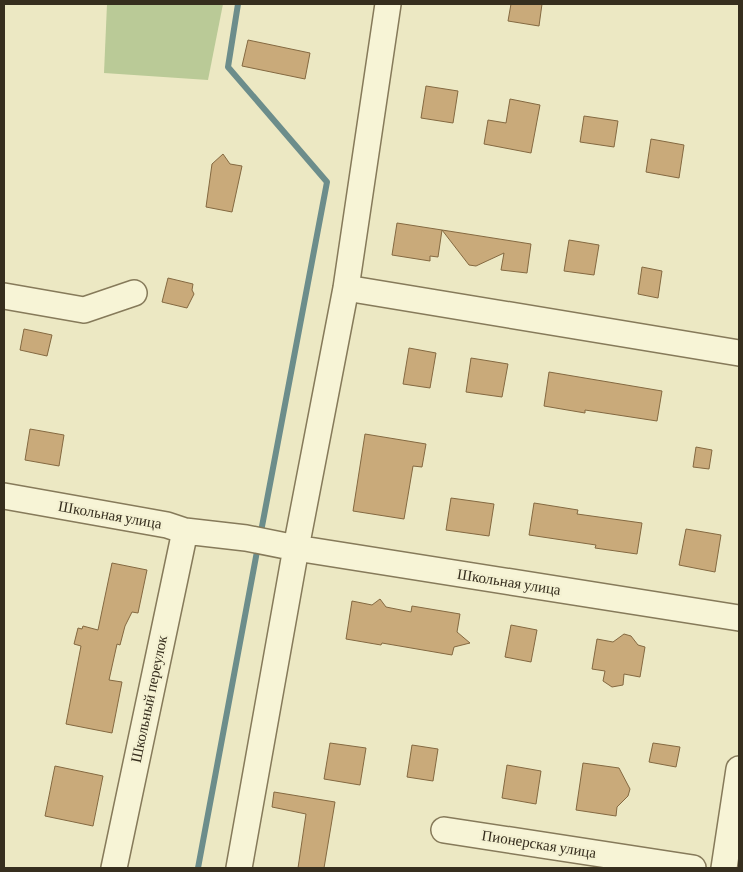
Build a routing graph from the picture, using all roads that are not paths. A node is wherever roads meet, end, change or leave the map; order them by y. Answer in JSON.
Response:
{"nodes":[{"id":1,"x":388,"y":4,"type":"edge"},
{"id":2,"x":346,"y":288,"type":"junction"},
{"id":3,"x":134,"y":293,"type":"dead end"},
{"id":4,"x":4,"y":296,"type":"edge"},
{"id":5,"x":739,"y":353,"type":"edge"},
{"id":6,"x":4,"y":496,"type":"edge"},
{"id":7,"x":184,"y":531,"type":"junction"},
{"id":8,"x":287,"y":546,"type":"junction"},
{"id":9,"x":739,"y":618,"type":"edge"},
{"id":10,"x":739,"y":769,"type":"edge"},
{"id":11,"x":444,"y":830,"type":"dead end"},
{"id":12,"x":114,"y":868,"type":"edge"},
{"id":13,"x":240,"y":868,"type":"edge"},
{"id":14,"x":693,"y":868,"type":"edge"},
{"id":15,"x":724,"y":868,"type":"edge"}],
"edges":[{"from":1,"to":2,"type":"street"},
{"from":2,"to":5,"type":"street"},
{"from":2,"to":8,"type":"street"},
{"from":3,"to":4,"type":"street"},
{"from":6,"to":7,"type":"street","name":"Школьная улица"},
{"from":7,"to":8,"type":"street","name":"Школьная улица"},
{"from":7,"to":12,"type":"street","name":"Школьный переулок"},
{"from":8,"to":9,"type":"street","name":"Школьная улица"},
{"from":8,"to":13,"type":"street"},
{"from":10,"to":15,"type":"street"},
{"from":11,"to":14,"type":"street","name":"Пионерская улица"}]}
